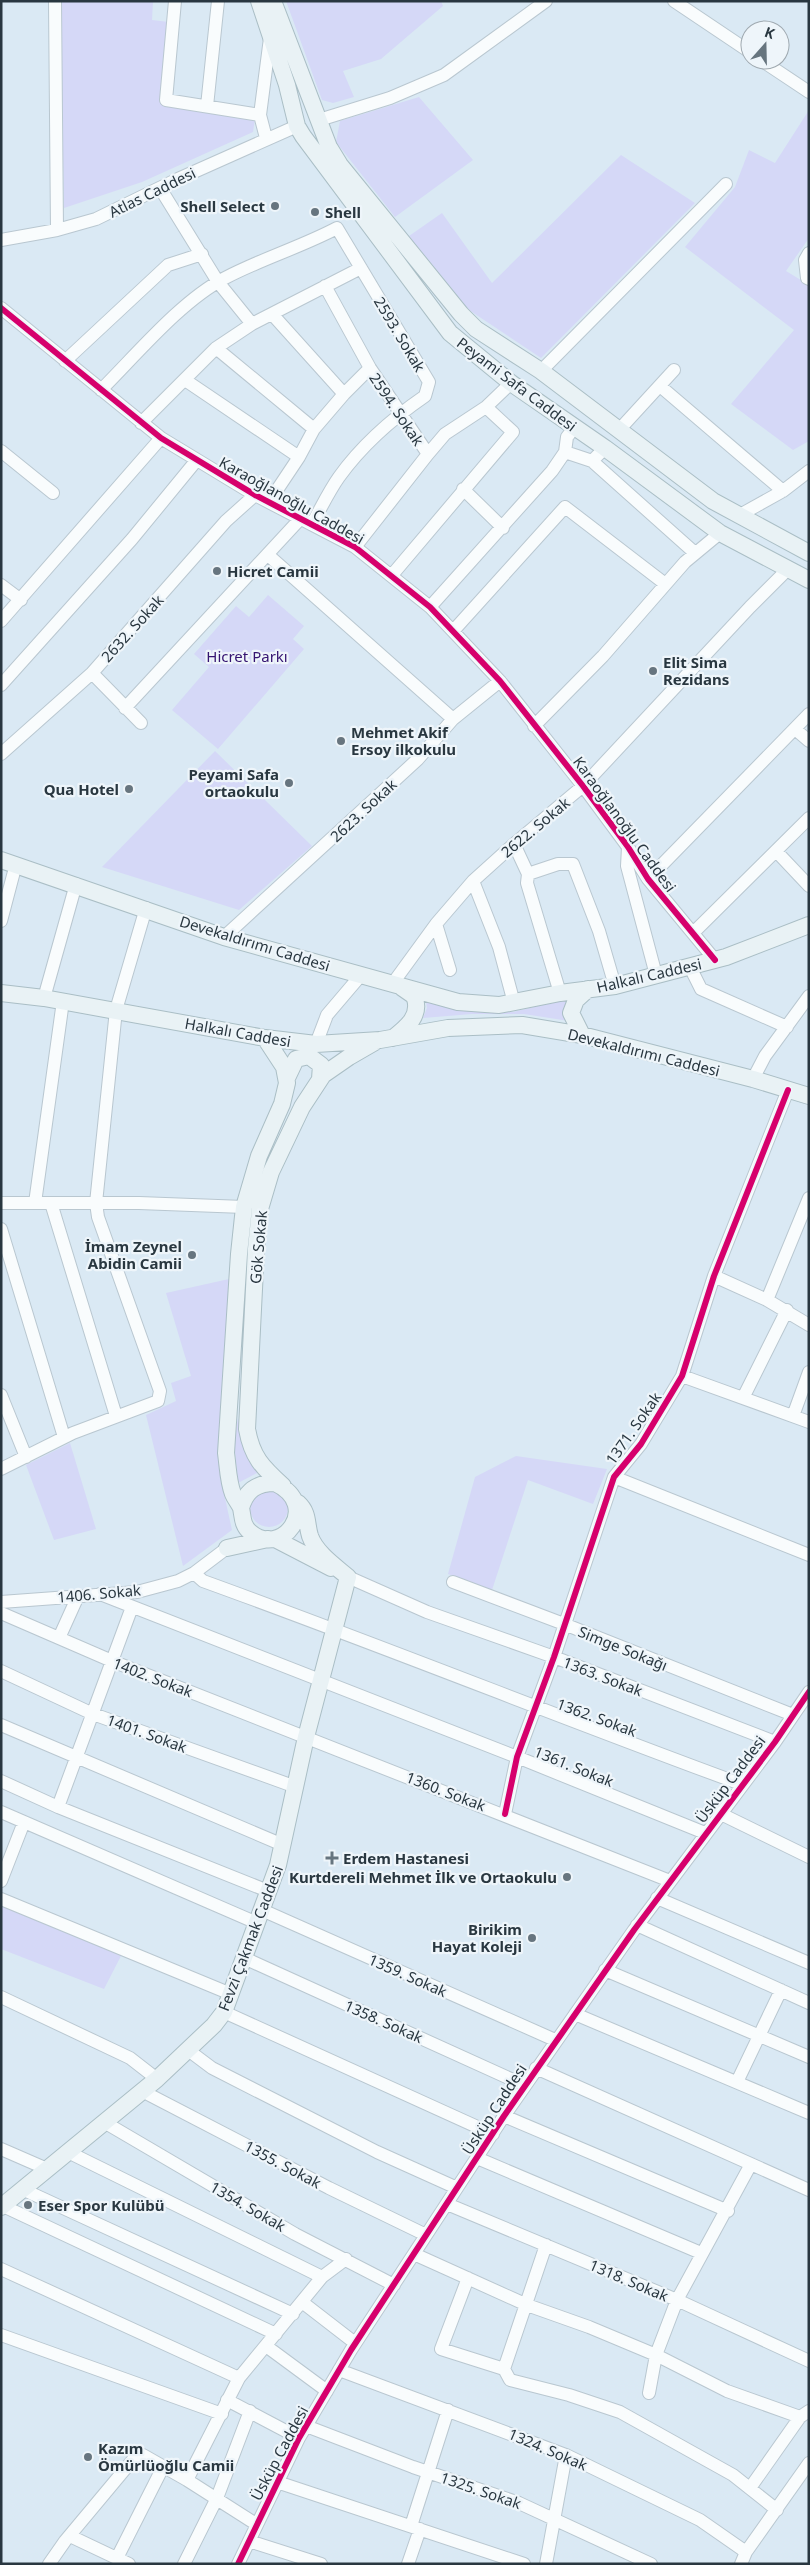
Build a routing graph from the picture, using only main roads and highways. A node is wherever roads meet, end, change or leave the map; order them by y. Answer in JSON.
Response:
{"nodes":[{"id":1,"x":258,"y":1,"type":"edge"},
{"id":2,"x":274,"y":1,"type":"edge"},
{"id":3,"x":318,"y":116,"type":"junction"},
{"id":4,"x":297,"y":125,"type":"junction"},
{"id":5,"x":808,"y":552,"type":"edge"},
{"id":6,"x":809,"y":580,"type":"edge"},
{"id":7,"x":9,"y":862,"type":"edge"},
{"id":8,"x":809,"y":925,"type":"edge"},
{"id":9,"x":395,"y":984,"type":"junction"},
{"id":10,"x":588,"y":989,"type":"junction"},
{"id":11,"x":1,"y":993,"type":"edge"},
{"id":12,"x":514,"y":1003,"type":"joint"},
{"id":13,"x":477,"y":1026,"type":"joint"},
{"id":14,"x":582,"y":1036,"type":"junction"},
{"id":15,"x":265,"y":1038,"type":"junction"},
{"id":16,"x":386,"y":1039,"type":"junction"},
{"id":17,"x":287,"y":1078,"type":"junction"},
{"id":18,"x":320,"y":1080,"type":"junction"},
{"id":19,"x":808,"y":1095,"type":"edge"},
{"id":20,"x":235,"y":1334,"type":"junction"},
{"id":21,"x":252,"y":1335,"type":"junction"},
{"id":22,"x":290,"y":1494,"type":"junction"},
{"id":23,"x":241,"y":1512,"type":"junction"},
{"id":24,"x":272,"y":1539,"type":"junction"},
{"id":25,"x":348,"y":1577,"type":"junction"},
{"id":26,"x":2,"y":2205,"type":"edge"}],
"edges":[{"from":1,"to":4,"type":"main road","name":"Peyami Safa Caddesi"},
{"from":2,"to":3,"type":"main road","name":"Peyami Safa Caddesi"},
{"from":3,"to":4,"type":"main road"},
{"from":3,"to":5,"type":"main road","name":"Peyami Safa Caddesi"},
{"from":4,"to":6,"type":"main road","name":"Peyami Safa Caddesi"},
{"from":7,"to":9,"type":"main road","name":"Devekaldırımı Caddesi"},
{"from":8,"to":10,"type":"main road","name":"Halkalı Caddesi"},
{"from":9,"to":12,"type":"main road","name":"Devekaldırımı Caddesi"},
{"from":9,"to":16,"type":"main road"},
{"from":10,"to":12,"type":"main road","name":"Halkalı Caddesi"},
{"from":10,"to":14,"type":"main road"},
{"from":11,"to":15,"type":"main road","name":"Halkalı Caddesi"},
{"from":13,"to":14,"type":"main road","name":"Devekaldırımı Caddesi"},
{"from":13,"to":16,"type":"main road","name":"Halkalı Caddesi"},
{"from":14,"to":19,"type":"main road","name":"Devekaldırımı Caddesi"},
{"from":15,"to":16,"type":"main road","name":"Halkalı Caddesi"},
{"from":15,"to":17,"type":"main road"},
{"from":16,"to":18,"type":"main road","name":"Gök Sokak"},
{"from":17,"to":18,"type":"main road"},
{"from":17,"to":20,"type":"main road","name":"Gök Sokak"},
{"from":18,"to":21,"type":"main road","name":"Gök Sokak"},
{"from":20,"to":21,"type":"main road"},
{"from":20,"to":23,"type":"main road","name":"Gök Sokak"},
{"from":21,"to":22,"type":"main road","name":"Gök Sokak"},
{"from":22,"to":23,"type":"main road"},
{"from":22,"to":24,"type":"main road"},
{"from":22,"to":25,"type":"main road","name":"Gök Sokak"},
{"from":23,"to":24,"type":"main road","name":"Gök Sokak"},
{"from":23,"to":24,"type":"main road"},
{"from":24,"to":25,"type":"main road","name":"Gök Sokak"},
{"from":25,"to":26,"type":"main road","name":"Fevzi Çakmak Caddesi"}]}
